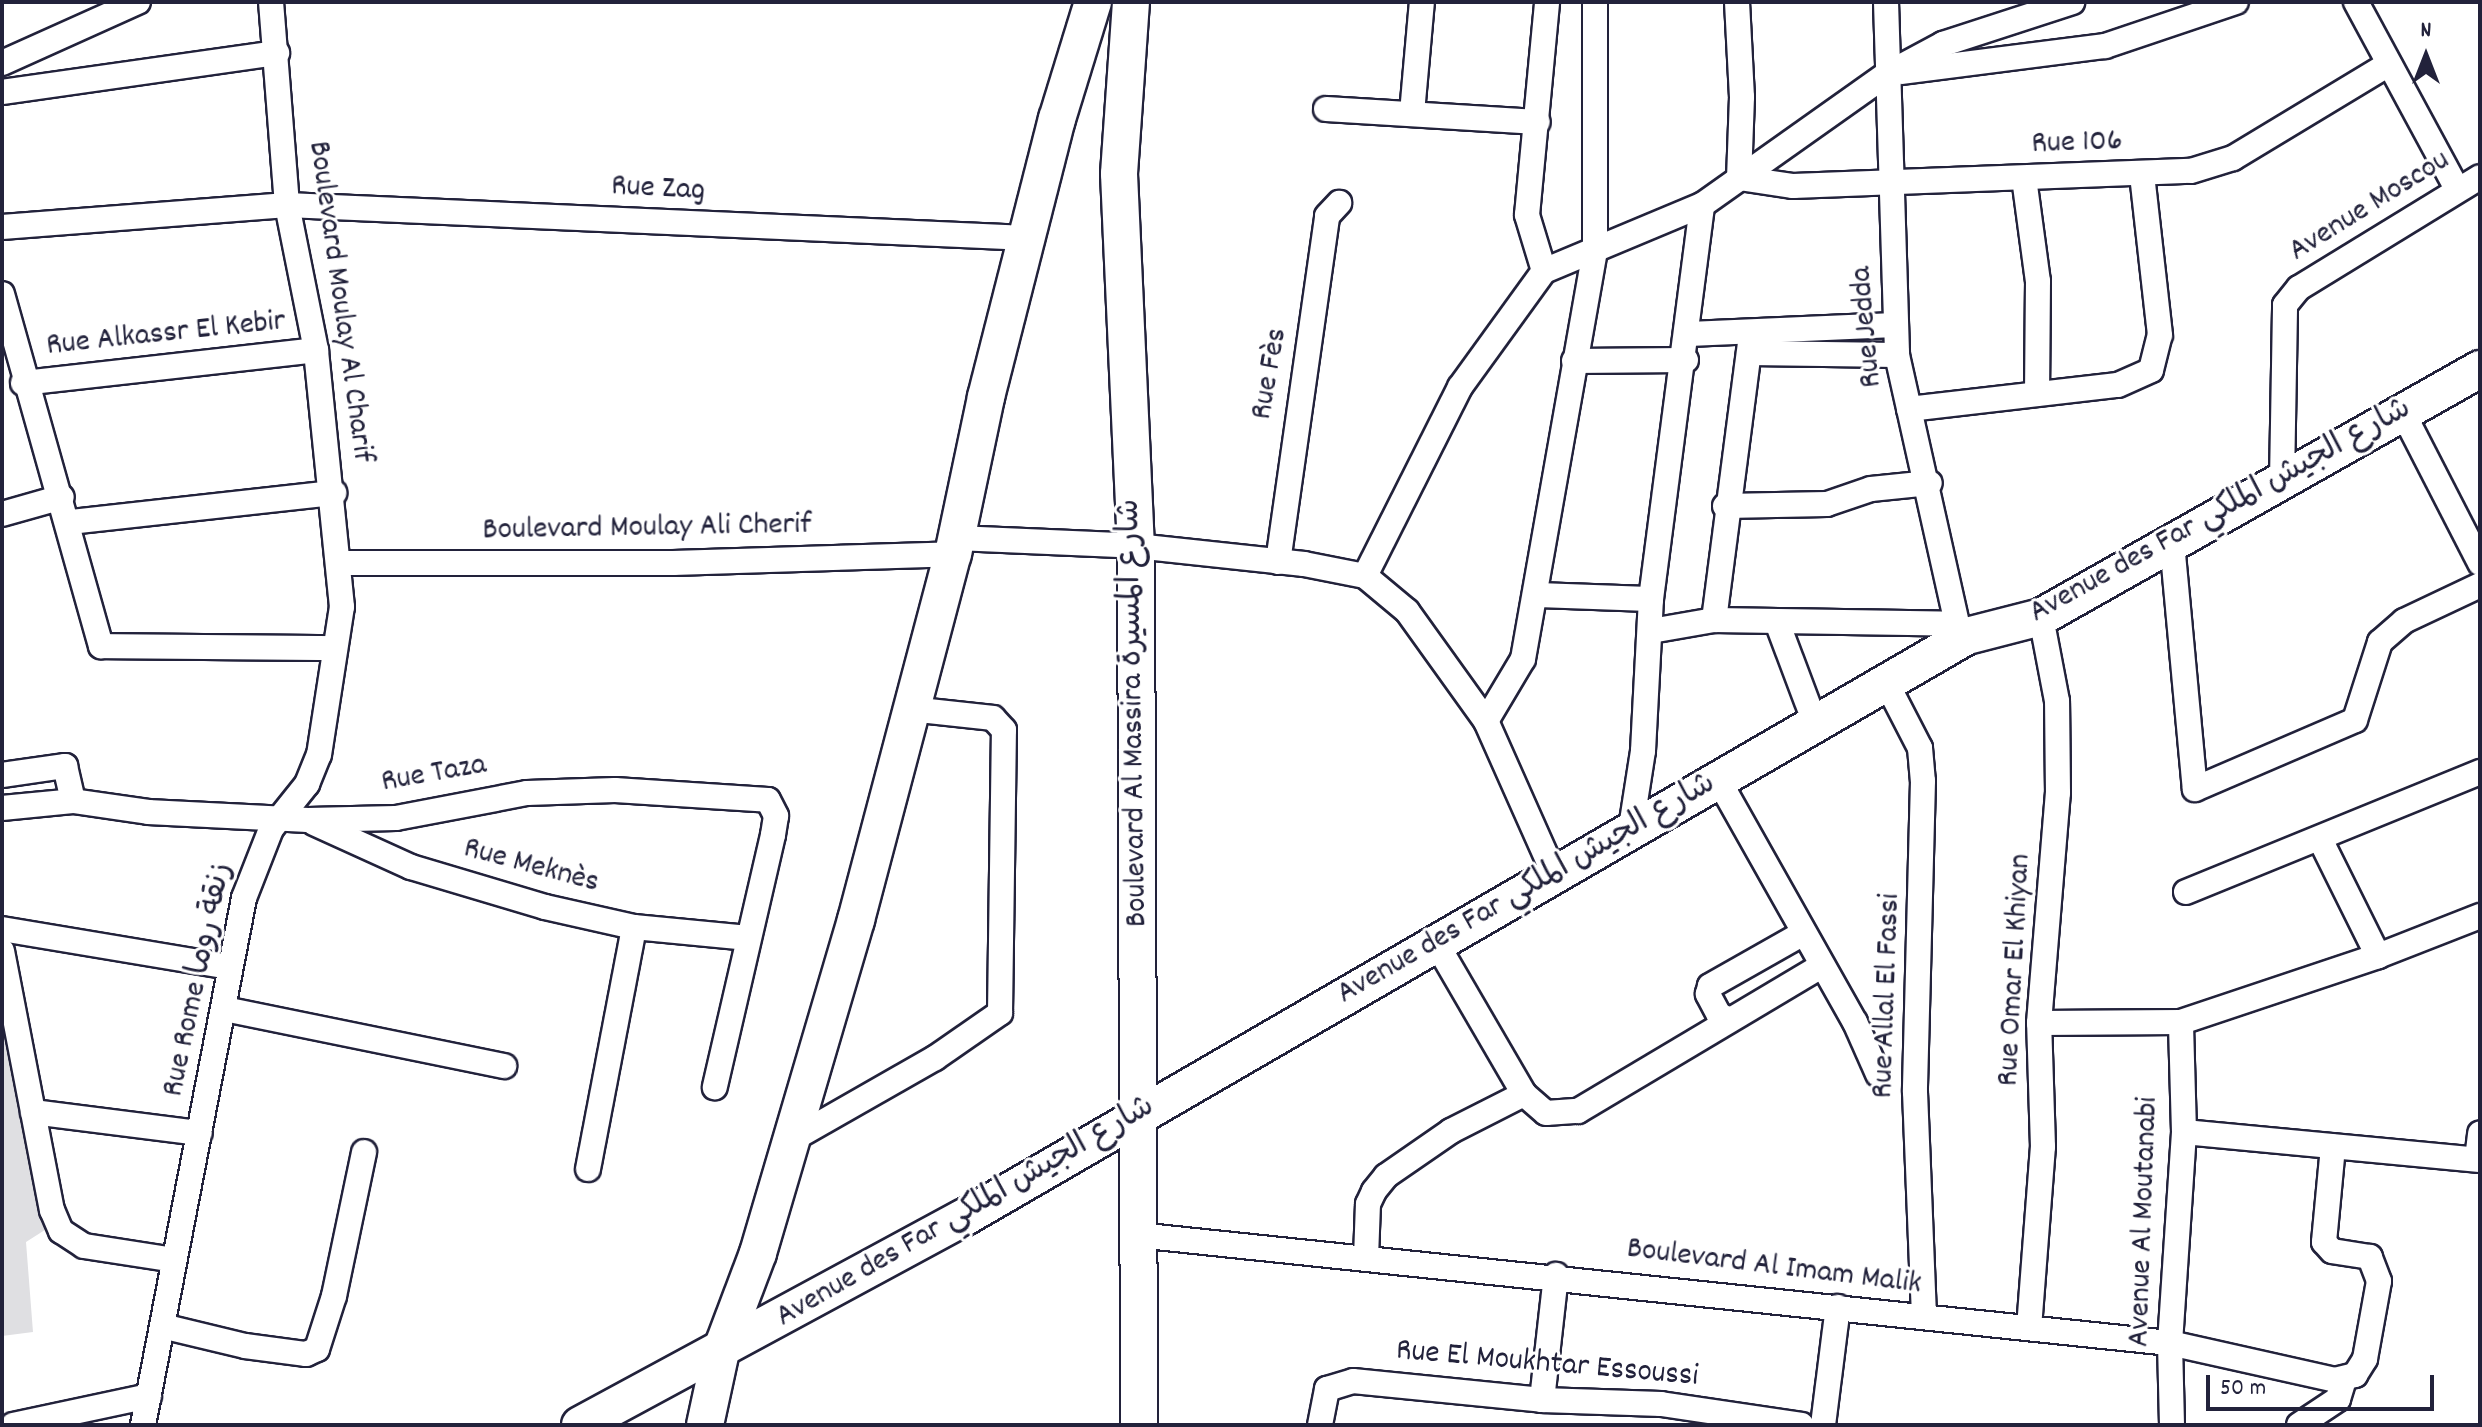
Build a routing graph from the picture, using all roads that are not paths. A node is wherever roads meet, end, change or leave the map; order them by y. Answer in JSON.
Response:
{"nodes":[{"id":1,"x":138,"y":2,"type":"edge"},
{"id":2,"x":271,"y":2,"type":"edge"},
{"id":3,"x":1093,"y":2,"type":"edge"},
{"id":4,"x":1131,"y":2,"type":"edge"},
{"id":5,"x":1422,"y":2,"type":"edge"},
{"id":6,"x":1547,"y":2,"type":"edge"},
{"id":7,"x":1595,"y":2,"type":"edge"},
{"id":8,"x":1737,"y":2,"type":"edge"},
{"id":9,"x":1886,"y":2,"type":"edge"},
{"id":10,"x":2072,"y":2,"type":"edge"},
{"id":11,"x":2236,"y":2,"type":"edge"},
{"id":12,"x":2356,"y":2,"type":"edge"},
{"id":13,"x":277,"y":53,"type":"junction"},
{"id":14,"x":2,"y":63,"type":"edge"},
{"id":15,"x":2389,"y":64,"type":"junction"},
{"id":16,"x":1887,"y":74,"type":"junction"},
{"id":17,"x":2,"y":92,"type":"edge"},
{"id":18,"x":1326,"y":109,"type":"dead end"},
{"id":19,"x":1412,"y":113,"type":"junction"},
{"id":20,"x":1538,"y":122,"type":"junction"},
{"id":21,"x":2142,"y":174,"type":"junction"},
{"id":22,"x":2480,"y":177,"type":"edge"},
{"id":23,"x":1739,"y":178,"type":"junction"},
{"id":24,"x":2024,"y":178,"type":"junction"},
{"id":25,"x":1892,"y":181,"type":"junction"},
{"id":26,"x":2457,"y":189,"type":"junction"},
{"id":27,"x":1339,"y":203,"type":"dead end"},
{"id":28,"x":287,"y":205,"type":"junction"},
{"id":29,"x":1702,"y":205,"type":"junction"},
{"id":30,"x":2,"y":227,"type":"edge"},
{"id":31,"x":1027,"y":238,"type":"junction"},
{"id":32,"x":1595,"y":249,"type":"junction"},
{"id":33,"x":1544,"y":271,"type":"junction"},
{"id":34,"x":2,"y":294,"type":"edge"},
{"id":35,"x":1895,"y":325,"type":"junction"},
{"id":36,"x":1689,"y":334,"type":"junction"},
{"id":37,"x":1751,"y":344,"type":"junction"},
{"id":38,"x":316,"y":350,"type":"junction"},
{"id":39,"x":1897,"y":355,"type":"junction"},
{"id":40,"x":1686,"y":360,"type":"junction"},
{"id":41,"x":1574,"y":361,"type":"junction"},
{"id":42,"x":2480,"y":369,"type":"edge"},
{"id":43,"x":23,"y":383,"type":"junction"},
{"id":44,"x":2037,"y":394,"type":"junction"},
{"id":45,"x":1909,"y":409,"type":"junction"},
{"id":46,"x":2403,"y":413,"type":"junction"},
{"id":47,"x":2282,"y":481,"type":"junction"},
{"id":48,"x":1930,"y":483,"type":"junction"},
{"id":49,"x":334,"y":493,"type":"junction"},
{"id":50,"x":62,"y":497,"type":"junction"},
{"id":51,"x":1725,"y":506,"type":"junction"},
{"id":52,"x":2,"y":514,"type":"edge"},
{"id":53,"x":70,"y":522,"type":"junction"},
{"id":54,"x":2172,"y":543,"type":"junction"},
{"id":55,"x":955,"y":546,"type":"junction"},
{"id":56,"x":1136,"y":546,"type":"junction"},
{"id":57,"x":1278,"y":562,"type":"junction"},
{"id":58,"x":341,"y":563,"type":"junction"},
{"id":59,"x":2480,"y":563,"type":"edge"},
{"id":60,"x":1365,"y":576,"type":"junction"},
{"id":61,"x":2480,"y":585,"type":"edge"},
{"id":62,"x":1536,"y":595,"type":"junction"},
{"id":63,"x":1651,"y":599,"type":"junction"},
{"id":64,"x":2041,"y":617,"type":"junction"},
{"id":65,"x":1714,"y":620,"type":"junction"},
{"id":66,"x":1777,"y":622,"type":"junction"},
{"id":67,"x":1962,"y":630,"type":"junction"},
{"id":68,"x":1651,"y":631,"type":"junction"},
{"id":69,"x":335,"y":648,"type":"junction"},
{"id":70,"x":1887,"y":684,"type":"junction"},
{"id":71,"x":910,"y":709,"type":"junction"},
{"id":72,"x":1486,"y":721,"type":"junction"},
{"id":73,"x":1816,"y":726,"type":"junction"},
{"id":74,"x":2480,"y":772,"type":"edge"},
{"id":75,"x":2,"y":775,"type":"edge"},
{"id":76,"x":1719,"y":781,"type":"junction"},
{"id":77,"x":73,"y":801,"type":"junction"},
{"id":78,"x":2,"y":808,"type":"edge"},
{"id":79,"x":282,"y":816,"type":"junction"},
{"id":80,"x":308,"y":820,"type":"junction"},
{"id":81,"x":1630,"y":834,"type":"junction"},
{"id":82,"x":2320,"y":839,"type":"junction"},
{"id":83,"x":1554,"y":874,"type":"junction"},
{"id":84,"x":2186,"y":892,"type":"dead end"},
{"id":85,"x":2478,"y":923,"type":"edge"},
{"id":86,"x":634,"y":927,"type":"junction"},
{"id":87,"x":2,"y":929,"type":"edge"},
{"id":88,"x":1802,"y":934,"type":"junction"},
{"id":89,"x":748,"y":938,"type":"junction"},
{"id":90,"x":1435,"y":941,"type":"junction"},
{"id":91,"x":2,"y":951,"type":"edge"},
{"id":92,"x":2378,"y":956,"type":"junction"},
{"id":93,"x":1821,"y":966,"type":"junction"},
{"id":94,"x":228,"y":967,"type":"junction"},
{"id":95,"x":224,"y":1009,"type":"junction"},
{"id":96,"x":1728,"y":1019,"type":"junction"},
{"id":97,"x":2181,"y":1022,"type":"junction"},
{"id":98,"x":2039,"y":1023,"type":"junction"},
{"id":99,"x":504,"y":1066,"type":"dead end"},
{"id":100,"x":1878,"y":1074,"type":"dead end"},
{"id":101,"x":715,"y":1087,"type":"dead end"},
{"id":102,"x":1524,"y":1094,"type":"junction"},
{"id":103,"x":33,"y":1112,"type":"junction"},
{"id":104,"x":1135,"y":1116,"type":"junction"},
{"id":105,"x":2184,"y":1132,"type":"junction"},
{"id":106,"x":200,"y":1133,"type":"junction"},
{"id":107,"x":2480,"y":1133,"type":"edge"},
{"id":108,"x":793,"y":1139,"type":"junction"},
{"id":109,"x":2333,"y":1146,"type":"junction"},
{"id":110,"x":364,"y":1152,"type":"dead end"},
{"id":111,"x":2478,"y":1160,"type":"edge"},
{"id":112,"x":588,"y":1169,"type":"dead end"},
{"id":113,"x":1137,"y":1235,"type":"junction"},
{"id":114,"x":1366,"y":1258,"type":"junction"},
{"id":115,"x":174,"y":1260,"type":"junction"},
{"id":116,"x":1556,"y":1275,"type":"junction"},
{"id":117,"x":1838,"y":1307,"type":"junction"},
{"id":118,"x":1924,"y":1317,"type":"junction"},
{"id":119,"x":162,"y":1326,"type":"junction"},
{"id":120,"x":2029,"y":1328,"type":"junction"},
{"id":121,"x":2170,"y":1343,"type":"junction"},
{"id":122,"x":721,"y":1351,"type":"junction"},
{"id":123,"x":2344,"y":1379,"type":"junction"},
{"id":124,"x":149,"y":1396,"type":"junction"},
{"id":125,"x":1542,"y":1400,"type":"junction"},
{"id":126,"x":1660,"y":1414,"type":"edge"},
{"id":127,"x":622,"y":1415,"type":"edge"},
{"id":128,"x":13,"y":1425,"type":"edge"},
{"id":129,"x":143,"y":1425,"type":"edge"},
{"id":130,"x":580,"y":1425,"type":"edge"},
{"id":131,"x":705,"y":1425,"type":"edge"},
{"id":132,"x":1139,"y":1425,"type":"edge"},
{"id":133,"x":1320,"y":1425,"type":"edge"},
{"id":134,"x":1801,"y":1425,"type":"edge"},
{"id":135,"x":1823,"y":1425,"type":"edge"},
{"id":136,"x":2172,"y":1425,"type":"edge"},
{"id":137,"x":2299,"y":1425,"type":"edge"}],
"edges":[{"from":1,"to":14,"type":"street"},
{"from":2,"to":13,"type":"street","name":"Boulevard Moulay Al Charif"},
{"from":3,"to":31,"type":"main road"},
{"from":4,"to":56,"type":"main road","name":"Boulevard Al Massira شارع المسيرة"},
{"from":5,"to":19,"type":"street"},
{"from":6,"to":20,"type":"street"},
{"from":7,"to":32,"type":"street"},
{"from":8,"to":23,"type":"street"},
{"from":9,"to":16,"type":"street","name":"Rue Jedda"},
{"from":10,"to":16,"type":"street"},
{"from":11,"to":16,"type":"street"},
{"from":12,"to":15,"type":"street"},
{"from":13,"to":17,"type":"street"},
{"from":13,"to":28,"type":"street","name":"Boulevard Moulay Al Charif"},
{"from":15,"to":21,"type":"street","name":"Rue 106"},
{"from":15,"to":26,"type":"street"},
{"from":16,"to":23,"type":"street"},
{"from":16,"to":25,"type":"street","name":"Rue Jedda"},
{"from":18,"to":19,"type":"street"},
{"from":19,"to":20,"type":"street"},
{"from":20,"to":33,"type":"street"},
{"from":21,"to":24,"type":"street","name":"Rue 106"},
{"from":21,"to":44,"type":"street"},
{"from":22,"to":26,"type":"street","name":"Avenue Moscou"},
{"from":23,"to":25,"type":"street","name":"Rue 106"},
{"from":23,"to":29,"type":"street"},
{"from":24,"to":25,"type":"street","name":"Rue 106"},
{"from":24,"to":44,"type":"street"},
{"from":25,"to":35,"type":"street","name":"Rue Jedda"},
{"from":26,"to":47,"type":"street","name":"Avenue Moscou"},
{"from":27,"to":57,"type":"street","name":"Rue Fès"},
{"from":28,"to":30,"type":"street","name":"Rue Zag"},
{"from":28,"to":31,"type":"street","name":"Rue Zag"},
{"from":28,"to":38,"type":"street","name":"Boulevard Moulay Al Charif"},
{"from":29,"to":32,"type":"street"},
{"from":29,"to":36,"type":"street"},
{"from":31,"to":55,"type":"main road"},
{"from":32,"to":33,"type":"street"},
{"from":32,"to":41,"type":"street"},
{"from":33,"to":60,"type":"street"},
{"from":34,"to":43,"type":"street"},
{"from":35,"to":37,"type":"street"},
{"from":35,"to":39,"type":"street","name":"Rue Jedda"},
{"from":36,"to":37,"type":"street"},
{"from":36,"to":40,"type":"street"},
{"from":37,"to":39,"type":"street"},
{"from":37,"to":51,"type":"street"},
{"from":38,"to":43,"type":"street","name":"Rue Alkassr El Kebir"},
{"from":38,"to":49,"type":"street","name":"Boulevard Moulay Al Charif"},
{"from":39,"to":45,"type":"street","name":"Rue Jedda"},
{"from":40,"to":41,"type":"street"},
{"from":40,"to":63,"type":"street"},
{"from":41,"to":62,"type":"street"},
{"from":42,"to":46,"type":"main road","name":"Avenue des Far شارع الجيش الملكي"},
{"from":43,"to":50,"type":"street"},
{"from":44,"to":45,"type":"street"},
{"from":45,"to":48,"type":"street","name":"Rue Jedda"},
{"from":46,"to":47,"type":"main road","name":"Avenue des Far شارع الجيش الملكي"},
{"from":46,"to":59,"type":"street"},
{"from":47,"to":54,"type":"main road","name":"Avenue des Far شارع الجيش الملكي"},
{"from":48,"to":51,"type":"street"},
{"from":48,"to":67,"type":"street","name":"Rue Jedda"},
{"from":49,"to":53,"type":"street"},
{"from":49,"to":58,"type":"street","name":"Boulevard Moulay Al Charif"},
{"from":50,"to":52,"type":"street"},
{"from":50,"to":53,"type":"street"},
{"from":51,"to":65,"type":"street"},
{"from":53,"to":69,"type":"street"},
{"from":54,"to":61,"type":"street"},
{"from":54,"to":64,"type":"main road","name":"Avenue des Far شارع الجيش الملكي"},
{"from":55,"to":56,"type":"street","name":"Boulevard Moulay Ali Cherif"},
{"from":55,"to":58,"type":"street","name":"Boulevard Moulay Ali Cherif"},
{"from":55,"to":71,"type":"main road"},
{"from":56,"to":57,"type":"street","name":"Boulevard Moulay Ali Cherif"},
{"from":56,"to":104,"type":"main road","name":"Boulevard Al Massira شارع المسيرة"},
{"from":57,"to":60,"type":"street","name":"Boulevard Moulay Ali Cherif"},
{"from":58,"to":69,"type":"street","name":"Rue Rome زنقة روما"},
{"from":60,"to":72,"type":"street"},
{"from":62,"to":63,"type":"street"},
{"from":62,"to":72,"type":"street"},
{"from":63,"to":68,"type":"street"},
{"from":64,"to":67,"type":"main road","name":"Avenue des Far شارع الجيش الملكي"},
{"from":64,"to":98,"type":"street","name":"Rue Omar El Khiyan"},
{"from":65,"to":66,"type":"street"},
{"from":65,"to":68,"type":"street"},
{"from":66,"to":67,"type":"street"},
{"from":66,"to":73,"type":"street"},
{"from":67,"to":70,"type":"main road","name":"Avenue des Far شارع الجيش الملكي"},
{"from":68,"to":81,"type":"street"},
{"from":69,"to":79,"type":"street","name":"Rue Rome زنقة روما"},
{"from":70,"to":73,"type":"main road","name":"Avenue des Far شارع الجيش الملكي"},
{"from":70,"to":118,"type":"street","name":"Rue Allal El Fassi"},
{"from":71,"to":108,"type":"main road"},
{"from":71,"to":108,"type":"street"},
{"from":72,"to":83,"type":"street"},
{"from":73,"to":76,"type":"main road","name":"Avenue des Far شارع الجيش الملكي"},
{"from":74,"to":82,"type":"street"},
{"from":75,"to":77,"type":"street"},
{"from":76,"to":81,"type":"main road","name":"Avenue des Far شارع الجيش الملكي"},
{"from":76,"to":88,"type":"street"},
{"from":77,"to":78,"type":"street","name":"Rue Taza"},
{"from":77,"to":79,"type":"street","name":"Rue Taza"},
{"from":79,"to":80,"type":"street","name":"Rue Taza"},
{"from":79,"to":94,"type":"street","name":"Rue Rome زنقة روما"},
{"from":80,"to":86,"type":"street","name":"Rue Meknès"},
{"from":80,"to":89,"type":"street","name":"Rue Taza"},
{"from":81,"to":83,"type":"main road","name":"Avenue des Far شارع الجيش الملكي"},
{"from":82,"to":84,"type":"street"},
{"from":82,"to":92,"type":"street"},
{"from":83,"to":90,"type":"main road","name":"Avenue des Far شارع الجيش الملكي"},
{"from":85,"to":92,"type":"street"},
{"from":86,"to":89,"type":"street","name":"Rue Meknès"},
{"from":86,"to":112,"type":"street"},
{"from":87,"to":94,"type":"street"},
{"from":88,"to":93,"type":"street"},
{"from":88,"to":96,"type":"street"},
{"from":89,"to":101,"type":"street"},
{"from":90,"to":102,"type":"street"},
{"from":90,"to":104,"type":"main road","name":"Avenue des Far شارع الجيش الملكي"},
{"from":91,"to":103,"type":"street"},
{"from":92,"to":97,"type":"street"},
{"from":93,"to":96,"type":"street"},
{"from":93,"to":100,"type":"street"},
{"from":94,"to":95,"type":"street","name":"Rue Rome زنقة روما"},
{"from":95,"to":99,"type":"street"},
{"from":95,"to":106,"type":"street","name":"Rue Rome زنقة روما"},
{"from":96,"to":102,"type":"street"},
{"from":97,"to":98,"type":"street"},
{"from":97,"to":105,"type":"street","name":"Avenue Al Moutanabi"},
{"from":98,"to":120,"type":"street","name":"Rue Omar El Khiyan"},
{"from":102,"to":114,"type":"street"},
{"from":103,"to":106,"type":"street"},
{"from":103,"to":115,"type":"street"},
{"from":104,"to":113,"type":"main road","name":"Boulevard Al Massira شارع المسيرة"},
{"from":104,"to":122,"type":"main road","name":"Avenue des Far شارع الجيش الملكي"},
{"from":105,"to":109,"type":"street"},
{"from":105,"to":121,"type":"street","name":"Avenue Al Moutanabi"},
{"from":106,"to":115,"type":"street","name":"Rue Rome زنقة روما"},
{"from":107,"to":111,"type":"street"},
{"from":108,"to":122,"type":"main road"},
{"from":109,"to":111,"type":"street"},
{"from":109,"to":123,"type":"street"},
{"from":110,"to":119,"type":"street"},
{"from":113,"to":114,"type":"street","name":"Boulevard Al Imam Malik"},
{"from":113,"to":132,"type":"main road","name":"Boulevard Al Massira شارع المسيرة"},
{"from":114,"to":116,"type":"street","name":"Boulevard Al Imam Malik"},
{"from":115,"to":119,"type":"street","name":"Rue Rome زنقة روما"},
{"from":116,"to":117,"type":"street","name":"Boulevard Al Imam Malik"},
{"from":116,"to":125,"type":"street"},
{"from":117,"to":118,"type":"street","name":"Boulevard Al Imam Malik"},
{"from":117,"to":135,"type":"street"},
{"from":118,"to":120,"type":"street","name":"Boulevard Al Imam Malik"},
{"from":119,"to":124,"type":"street","name":"Rue Rome زنقة روما"},
{"from":120,"to":121,"type":"street","name":"Boulevard Al Imam Malik"},
{"from":121,"to":123,"type":"street","name":"Boulevard Al Imam Malik"},
{"from":121,"to":136,"type":"street","name":"Avenue Al Moutanabi"},
{"from":122,"to":127,"type":"main road","name":"Avenue des Far شارع الجيش الملكي"},
{"from":122,"to":131,"type":"main road"},
{"from":123,"to":137,"type":"street"},
{"from":124,"to":128,"type":"street"},
{"from":124,"to":129,"type":"street","name":"Rue Rome زنقة روما"},
{"from":125,"to":126,"type":"street","name":"Rue El Moukhtar Essoussi"},
{"from":125,"to":133,"type":"street","name":"Rue El Moukhtar Essoussi"},
{"from":126,"to":134,"type":"street","name":"Rue El Moukhtar Essoussi"},
{"from":127,"to":130,"type":"main road","name":"Avenue des Far شارع الجيش الملكي"}]}
